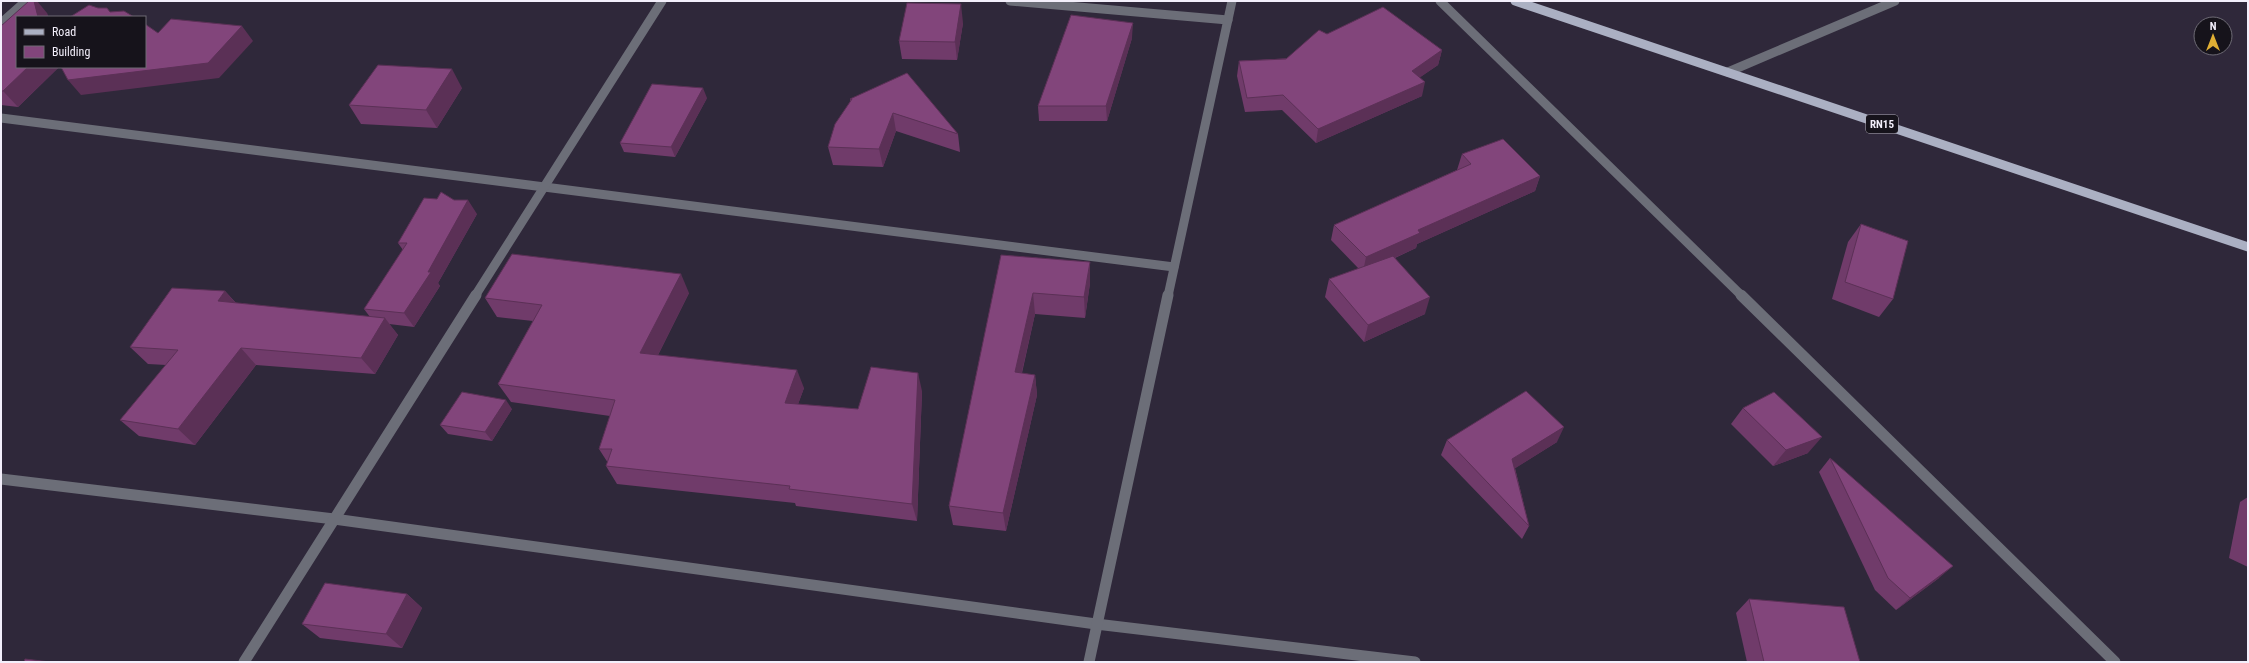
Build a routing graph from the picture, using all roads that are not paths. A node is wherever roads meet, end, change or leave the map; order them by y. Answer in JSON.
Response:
{"nodes":[{"id":1,"x":26,"y":1,"type":"edge"},
{"id":2,"x":662,"y":1,"type":"edge"},
{"id":3,"x":1010,"y":1,"type":"edge"},
{"id":4,"x":1232,"y":1,"type":"edge"},
{"id":5,"x":1440,"y":1,"type":"edge"},
{"id":6,"x":1515,"y":1,"type":"edge"},
{"id":7,"x":1895,"y":1,"type":"edge"},
{"id":8,"x":1228,"y":20,"type":"junction"},
{"id":9,"x":1,"y":23,"type":"edge"},
{"id":10,"x":1728,"y":72,"type":"junction"},
{"id":11,"x":1,"y":118,"type":"edge"},
{"id":12,"x":544,"y":187,"type":"junction"},
{"id":13,"x":2248,"y":247,"type":"edge"},
{"id":14,"x":1174,"y":267,"type":"junction"},
{"id":15,"x":1,"y":479,"type":"edge"},
{"id":16,"x":334,"y":519,"type":"junction"},
{"id":17,"x":1096,"y":624,"type":"junction"},
{"id":18,"x":244,"y":662,"type":"edge"},
{"id":19,"x":1089,"y":662,"type":"edge"},
{"id":20,"x":1415,"y":662,"type":"edge"},
{"id":21,"x":2115,"y":662,"type":"edge"}],
"edges":[{"from":1,"to":9,"type":"street"},
{"from":2,"to":12,"type":"street"},
{"from":3,"to":8,"type":"street"},
{"from":4,"to":8,"type":"street"},
{"from":5,"to":21,"type":"street"},
{"from":6,"to":10,"type":"main road","number":"RN15"},
{"from":7,"to":10,"type":"street"},
{"from":8,"to":14,"type":"street"},
{"from":10,"to":13,"type":"main road","number":"RN15"},
{"from":11,"to":12,"type":"street"},
{"from":12,"to":14,"type":"street"},
{"from":12,"to":16,"type":"street"},
{"from":14,"to":17,"type":"street"},
{"from":15,"to":16,"type":"street"},
{"from":16,"to":17,"type":"street"},
{"from":16,"to":18,"type":"street"},
{"from":17,"to":19,"type":"street"},
{"from":17,"to":20,"type":"street"}]}
